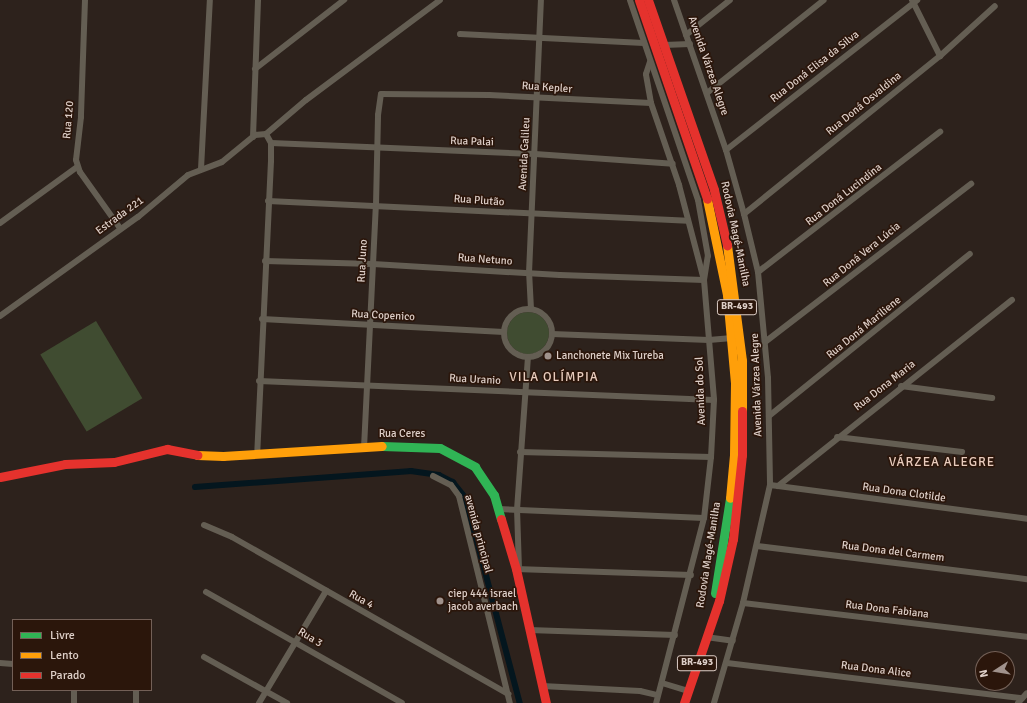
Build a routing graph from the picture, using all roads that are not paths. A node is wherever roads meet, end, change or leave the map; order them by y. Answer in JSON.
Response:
{"nodes":[{"id":1,"x":85,"y":0,"type":"edge"},
{"id":2,"x":210,"y":0,"type":"edge"},
{"id":3,"x":258,"y":0,"type":"edge"},
{"id":4,"x":344,"y":0,"type":"edge"},
{"id":5,"x":440,"y":0,"type":"edge"},
{"id":6,"x":541,"y":0,"type":"edge"},
{"id":7,"x":630,"y":0,"type":"edge"},
{"id":8,"x":639,"y":0,"type":"edge"},
{"id":9,"x":648,"y":0,"type":"edge"},
{"id":10,"x":674,"y":0,"type":"edge"},
{"id":11,"x":730,"y":0,"type":"edge"},
{"id":12,"x":824,"y":0,"type":"edge"},
{"id":13,"x":914,"y":1,"type":"edge"},
{"id":14,"x":995,"y":6,"type":"dead end"},
{"id":15,"x":460,"y":34,"type":"dead end"},
{"id":16,"x":686,"y":36,"type":"junction"},
{"id":17,"x":540,"y":40,"type":"junction"},
{"id":18,"x":644,"y":43,"type":"junction"},
{"id":19,"x":690,"y":44,"type":"junction"},
{"id":20,"x":664,"y":45,"type":"junction"},
{"id":21,"x":940,"y":56,"type":"junction"},
{"id":22,"x":650,"y":62,"type":"junction"},
{"id":23,"x":255,"y":69,"type":"junction"},
{"id":24,"x":398,"y":93,"type":"joint"},
{"id":25,"x":707,"y":93,"type":"junction"},
{"id":26,"x":538,"y":97,"type":"junction"},
{"id":27,"x":651,"y":103,"type":"junction"},
{"id":28,"x":940,"y":132,"type":"dead end"},
{"id":29,"x":266,"y":134,"type":"junction"},
{"id":30,"x":253,"y":137,"type":"junction"},
{"id":31,"x":271,"y":143,"type":"junction"},
{"id":32,"x":377,"y":149,"type":"junction"},
{"id":33,"x":726,"y":150,"type":"junction"},
{"id":34,"x":536,"y":154,"type":"junction"},
{"id":35,"x":673,"y":164,"type":"junction"},
{"id":36,"x":77,"y":167,"type":"junction"},
{"id":37,"x":201,"y":169,"type":"junction"},
{"id":38,"x":971,"y":184,"type":"dead end"},
{"id":39,"x":268,"y":201,"type":"junction"},
{"id":40,"x":376,"y":205,"type":"junction"},
{"id":41,"x":532,"y":214,"type":"junction"},
{"id":42,"x":744,"y":214,"type":"junction"},
{"id":43,"x":688,"y":222,"type":"junction"},
{"id":44,"x":0,"y":223,"type":"edge"},
{"id":45,"x":120,"y":228,"type":"junction"},
{"id":46,"x":970,"y":254,"type":"dead end"},
{"id":47,"x":265,"y":261,"type":"junction"},
{"id":48,"x":372,"y":264,"type":"junction"},
{"id":49,"x":758,"y":272,"type":"junction"},
{"id":50,"x":529,"y":274,"type":"junction"},
{"id":51,"x":704,"y":280,"type":"junction"},
{"id":52,"x":1012,"y":300,"type":"dead end"},
{"id":53,"x":531,"y":309,"type":"junction"},
{"id":54,"x":0,"y":316,"type":"edge"},
{"id":55,"x":262,"y":319,"type":"junction"},
{"id":56,"x":369,"y":326,"type":"junction"},
{"id":57,"x":504,"y":332,"type":"junction"},
{"id":58,"x":552,"y":334,"type":"junction"},
{"id":59,"x":732,"y":338,"type":"junction"},
{"id":60,"x":709,"y":340,"type":"junction"},
{"id":61,"x":765,"y":342,"type":"junction"},
{"id":62,"x":528,"y":357,"type":"junction"},
{"id":63,"x":259,"y":381,"type":"junction"},
{"id":64,"x":365,"y":386,"type":"junction"},
{"id":65,"x":901,"y":386,"type":"junction"},
{"id":66,"x":524,"y":393,"type":"junction"},
{"id":67,"x":992,"y":398,"type":"dead end"},
{"id":68,"x":714,"y":400,"type":"junction"},
{"id":69,"x":768,"y":416,"type":"junction"},
{"id":70,"x":837,"y":437,"type":"junction"},
{"id":71,"x":364,"y":448,"type":"junction"},
{"id":72,"x":520,"y":452,"type":"junction"},
{"id":73,"x":962,"y":452,"type":"dead end"},
{"id":74,"x":256,"y":455,"type":"junction"},
{"id":75,"x":712,"y":457,"type":"junction"},
{"id":76,"x":433,"y":476,"type":"dead end"},
{"id":77,"x":0,"y":477,"type":"edge"},
{"id":78,"x":770,"y":485,"type":"junction"},
{"id":79,"x":778,"y":486,"type":"junction"},
{"id":80,"x":498,"y":509,"type":"junction"},
{"id":81,"x":517,"y":510,"type":"junction"},
{"id":82,"x":704,"y":518,"type":"junction"},
{"id":83,"x":1027,"y":519,"type":"edge"},
{"id":84,"x":204,"y":525,"type":"dead end"},
{"id":85,"x":757,"y":546,"type":"junction"},
{"id":86,"x":518,"y":569,"type":"junction"},
{"id":87,"x":690,"y":575,"type":"junction"},
{"id":88,"x":1027,"y":579,"type":"edge"},
{"id":89,"x":326,"y":591,"type":"junction"},
{"id":90,"x":206,"y":592,"type":"dead end"},
{"id":91,"x":743,"y":603,"type":"junction"},
{"id":92,"x":711,"y":624,"type":"junction"},
{"id":93,"x":529,"y":630,"type":"junction"},
{"id":94,"x":675,"y":635,"type":"junction"},
{"id":95,"x":706,"y":637,"type":"junction"},
{"id":96,"x":1027,"y":637,"type":"edge"},
{"id":97,"x":733,"y":641,"type":"junction"},
{"id":98,"x":296,"y":642,"type":"junction"},
{"id":99,"x":204,"y":657,"type":"dead end"},
{"id":100,"x":0,"y":663,"type":"edge"},
{"id":101,"x":727,"y":663,"type":"junction"},
{"id":102,"x":12,"y":664,"type":"edge"},
{"id":103,"x":662,"y":683,"type":"junction"},
{"id":104,"x":542,"y":686,"type":"junction"},
{"id":105,"x":74,"y":691,"type":"edge"},
{"id":106,"x":136,"y":691,"type":"edge"},
{"id":107,"x":688,"y":691,"type":"junction"},
{"id":108,"x":266,"y":692,"type":"junction"},
{"id":109,"x":508,"y":694,"type":"junction"},
{"id":110,"x":658,"y":695,"type":"junction"},
{"id":111,"x":1025,"y":696,"type":"edge"},
{"id":112,"x":74,"y":703,"type":"edge"},
{"id":113,"x":136,"y":703,"type":"edge"},
{"id":114,"x":260,"y":703,"type":"edge"},
{"id":115,"x":287,"y":703,"type":"edge"},
{"id":116,"x":402,"y":703,"type":"edge"},
{"id":117,"x":510,"y":703,"type":"edge"},
{"id":118,"x":546,"y":703,"type":"edge"},
{"id":119,"x":656,"y":703,"type":"edge"},
{"id":120,"x":684,"y":703,"type":"edge"},
{"id":121,"x":714,"y":703,"type":"edge"},
{"id":122,"x":1018,"y":703,"type":"edge"}],
"edges":[{"from":1,"to":36,"type":"street","name":"Rua 120"},
{"from":2,"to":37,"type":"street"},
{"from":3,"to":23,"type":"street"},
{"from":4,"to":23,"type":"street"},
{"from":5,"to":29,"type":"street"},
{"from":6,"to":17,"type":"street","name":"Avenida Galileu"},
{"from":7,"to":18,"type":"street"},
{"from":8,"to":59,"type":"main road","name":"Rodovia Magé-Manilha","number":"BR-493"},
{"from":9,"to":20,"type":"main road","name":"Rodovia Magé-Manilha","number":"BR-493"},
{"from":10,"to":16,"type":"street","name":"Avenida Várzea Alegre"},
{"from":11,"to":16,"type":"street"},
{"from":12,"to":25,"type":"street"},
{"from":13,"to":21,"type":"street"},
{"from":13,"to":33,"type":"street","name":"Rua Doná Elisa da Silva"},
{"from":14,"to":21,"type":"street","name":"Rua Doná Osvaldina"},
{"from":15,"to":17,"type":"street"},
{"from":16,"to":19,"type":"street","name":"Avenida Várzea Alegre"},
{"from":17,"to":18,"type":"street"},
{"from":17,"to":26,"type":"street","name":"Avenida Galileu"},
{"from":18,"to":22,"type":"street"},
{"from":19,"to":20,"type":"street"},
{"from":19,"to":25,"type":"street","name":"Avenida Várzea Alegre"},
{"from":20,"to":92,"type":"main road","name":"Rodovia Magé-Manilha","number":"BR-493"},
{"from":21,"to":42,"type":"street","name":"Rua Doná Osvaldina"},
{"from":22,"to":27,"type":"street"},
{"from":22,"to":51,"type":"street"},
{"from":23,"to":30,"type":"street"},
{"from":24,"to":26,"type":"street","name":"Rua Kepler"},
{"from":24,"to":32,"type":"street","name":"Rua Juno"},
{"from":25,"to":33,"type":"street","name":"Avenida Várzea Alegre"},
{"from":26,"to":27,"type":"street","name":"Rua Kepler"},
{"from":26,"to":34,"type":"street","name":"Avenida Galileu"},
{"from":27,"to":35,"type":"street","name":"Avenida do Sol"},
{"from":28,"to":49,"type":"street","name":"Rua Doná Lucindína"},
{"from":29,"to":30,"type":"street"},
{"from":29,"to":31,"type":"street"},
{"from":30,"to":37,"type":"street","name":"Estrada 221"},
{"from":31,"to":32,"type":"street","name":"Rua Palai"},
{"from":31,"to":39,"type":"street"},
{"from":32,"to":34,"type":"street","name":"Rua Palai"},
{"from":32,"to":40,"type":"street","name":"Rua Juno"},
{"from":33,"to":42,"type":"street","name":"Avenida Várzea Alegre"},
{"from":34,"to":35,"type":"street","name":"Rua Palai"},
{"from":34,"to":41,"type":"street","name":"Avenida Galileu"},
{"from":35,"to":43,"type":"street","name":"Avenida do Sol"},
{"from":36,"to":44,"type":"street"},
{"from":36,"to":45,"type":"street"},
{"from":37,"to":45,"type":"street","name":"Estrada 221"},
{"from":38,"to":61,"type":"street","name":"Rua Doná Vera Lúcia"},
{"from":39,"to":40,"type":"street","name":"Rua Plutão"},
{"from":39,"to":47,"type":"street"},
{"from":40,"to":41,"type":"street","name":"Rua Plutão"},
{"from":40,"to":48,"type":"street","name":"Rua Juno"},
{"from":41,"to":43,"type":"street","name":"Rua Plutão"},
{"from":41,"to":50,"type":"street","name":"Avenida Galileu"},
{"from":42,"to":49,"type":"street","name":"Avenida Várzea Alegre"},
{"from":43,"to":51,"type":"street","name":"Avenida do Sol"},
{"from":45,"to":54,"type":"street","name":"Estrada 221"},
{"from":46,"to":69,"type":"street","name":"Rua Doná Mariliene"},
{"from":47,"to":48,"type":"street","name":"Rua Netuno"},
{"from":47,"to":55,"type":"street"},
{"from":48,"to":50,"type":"street","name":"Rua Netuno"},
{"from":48,"to":56,"type":"street","name":"Rua Juno"},
{"from":49,"to":61,"type":"street","name":"Avenida Várzea Alegre"},
{"from":50,"to":51,"type":"street","name":"Rua Netuno"},
{"from":50,"to":53,"type":"street","name":"Avenida Galileu"},
{"from":51,"to":60,"type":"street","name":"Avenida do Sol"},
{"from":52,"to":65,"type":"street","name":"Rua Dona Maria"},
{"from":53,"to":57,"type":"street"},
{"from":53,"to":58,"type":"street"},
{"from":55,"to":56,"type":"street","name":"Rua Copenico"},
{"from":55,"to":63,"type":"street"},
{"from":56,"to":57,"type":"street","name":"Rua Copenico"},
{"from":56,"to":64,"type":"street","name":"Rua Juno"},
{"from":57,"to":62,"type":"street"},
{"from":58,"to":60,"type":"street"},
{"from":58,"to":62,"type":"street"},
{"from":59,"to":60,"type":"street"},
{"from":59,"to":92,"type":"main road","name":"Rodovia Magé-Manilha","number":"BR-493"},
{"from":60,"to":68,"type":"street","name":"Avenida do Sol"},
{"from":61,"to":69,"type":"street","name":"Avenida Várzea Alegre"},
{"from":62,"to":66,"type":"street"},
{"from":63,"to":64,"type":"street","name":"Rua Uranio"},
{"from":63,"to":74,"type":"street"},
{"from":64,"to":66,"type":"street","name":"Rua Uranio"},
{"from":64,"to":71,"type":"street","name":"Rua Juno"},
{"from":65,"to":67,"type":"street"},
{"from":65,"to":70,"type":"street","name":"Rua Dona Maria"},
{"from":66,"to":68,"type":"street","name":"Rua Uranio"},
{"from":66,"to":72,"type":"street"},
{"from":68,"to":75,"type":"street","name":"Avenida do Sol"},
{"from":69,"to":78,"type":"street","name":"Avenida Várzea Alegre"},
{"from":70,"to":73,"type":"street"},
{"from":70,"to":79,"type":"street","name":"Rua Dona Maria"},
{"from":71,"to":74,"type":"main road","name":"Rua Ceres"},
{"from":71,"to":80,"type":"main road","name":"Rua Ceres"},
{"from":72,"to":75,"type":"street"},
{"from":72,"to":81,"type":"street"},
{"from":74,"to":77,"type":"main road","name":"Rua Ceres"},
{"from":75,"to":82,"type":"street","name":"Avenida do Sol"},
{"from":76,"to":109,"type":"street","name":"avenida principal"},
{"from":78,"to":79,"type":"street"},
{"from":78,"to":85,"type":"street","name":"Avenida Várzea Alegre"},
{"from":79,"to":83,"type":"street","name":"Rua Dona Clotilde"},
{"from":80,"to":81,"type":"street"},
{"from":80,"to":86,"type":"main road","name":"Rua Ceres"},
{"from":81,"to":82,"type":"street"},
{"from":81,"to":86,"type":"street"},
{"from":82,"to":87,"type":"street","name":"Avenida do Sol"},
{"from":84,"to":89,"type":"street","name":"Rua 4"},
{"from":85,"to":88,"type":"street","name":"Rua Dona del Carmem"},
{"from":85,"to":91,"type":"street","name":"Avenida Várzea Alegre"},
{"from":86,"to":87,"type":"street"},
{"from":86,"to":93,"type":"main road","name":"Rua Ceres"},
{"from":87,"to":94,"type":"street","name":"Avenida do Sol"},
{"from":89,"to":98,"type":"street"},
{"from":89,"to":109,"type":"street","name":"Rua 4"},
{"from":90,"to":98,"type":"street","name":"Rua 3"},
{"from":91,"to":96,"type":"street","name":"Rua Dona Fabiana"},
{"from":91,"to":97,"type":"street","name":"Avenida Várzea Alegre"},
{"from":92,"to":95,"type":"main road","name":"Rodovia Magé-Manilha","number":"BR-493"},
{"from":93,"to":94,"type":"street"},
{"from":93,"to":104,"type":"main road","name":"Rua Ceres"},
{"from":94,"to":103,"type":"street","name":"Avenida do Sol"},
{"from":95,"to":97,"type":"street"},
{"from":95,"to":107,"type":"main road","name":"Rodovia Magé-Manilha","number":"BR-493"},
{"from":97,"to":101,"type":"street","name":"Avenida Várzea Alegre"},
{"from":98,"to":108,"type":"street"},
{"from":98,"to":116,"type":"street","name":"Rua 3"},
{"from":99,"to":108,"type":"street"},
{"from":100,"to":102,"type":"street"},
{"from":101,"to":111,"type":"street","name":"Rua Dona Alice"},
{"from":101,"to":121,"type":"street","name":"Avenida Várzea Alegre"},
{"from":103,"to":107,"type":"street"},
{"from":103,"to":110,"type":"street","name":"Avenida do Sol"},
{"from":104,"to":110,"type":"street"},
{"from":104,"to":118,"type":"main road","name":"Rua Ceres"},
{"from":105,"to":112,"type":"street"},
{"from":106,"to":113,"type":"street"},
{"from":107,"to":120,"type":"main road","name":"Rodovia Magé-Manilha","number":"BR-493"},
{"from":108,"to":114,"type":"street"},
{"from":108,"to":115,"type":"street"},
{"from":109,"to":117,"type":"street","name":"avenida principal"},
{"from":110,"to":119,"type":"street","name":"Avenida do Sol"},
{"from":111,"to":122,"type":"street"}]}
